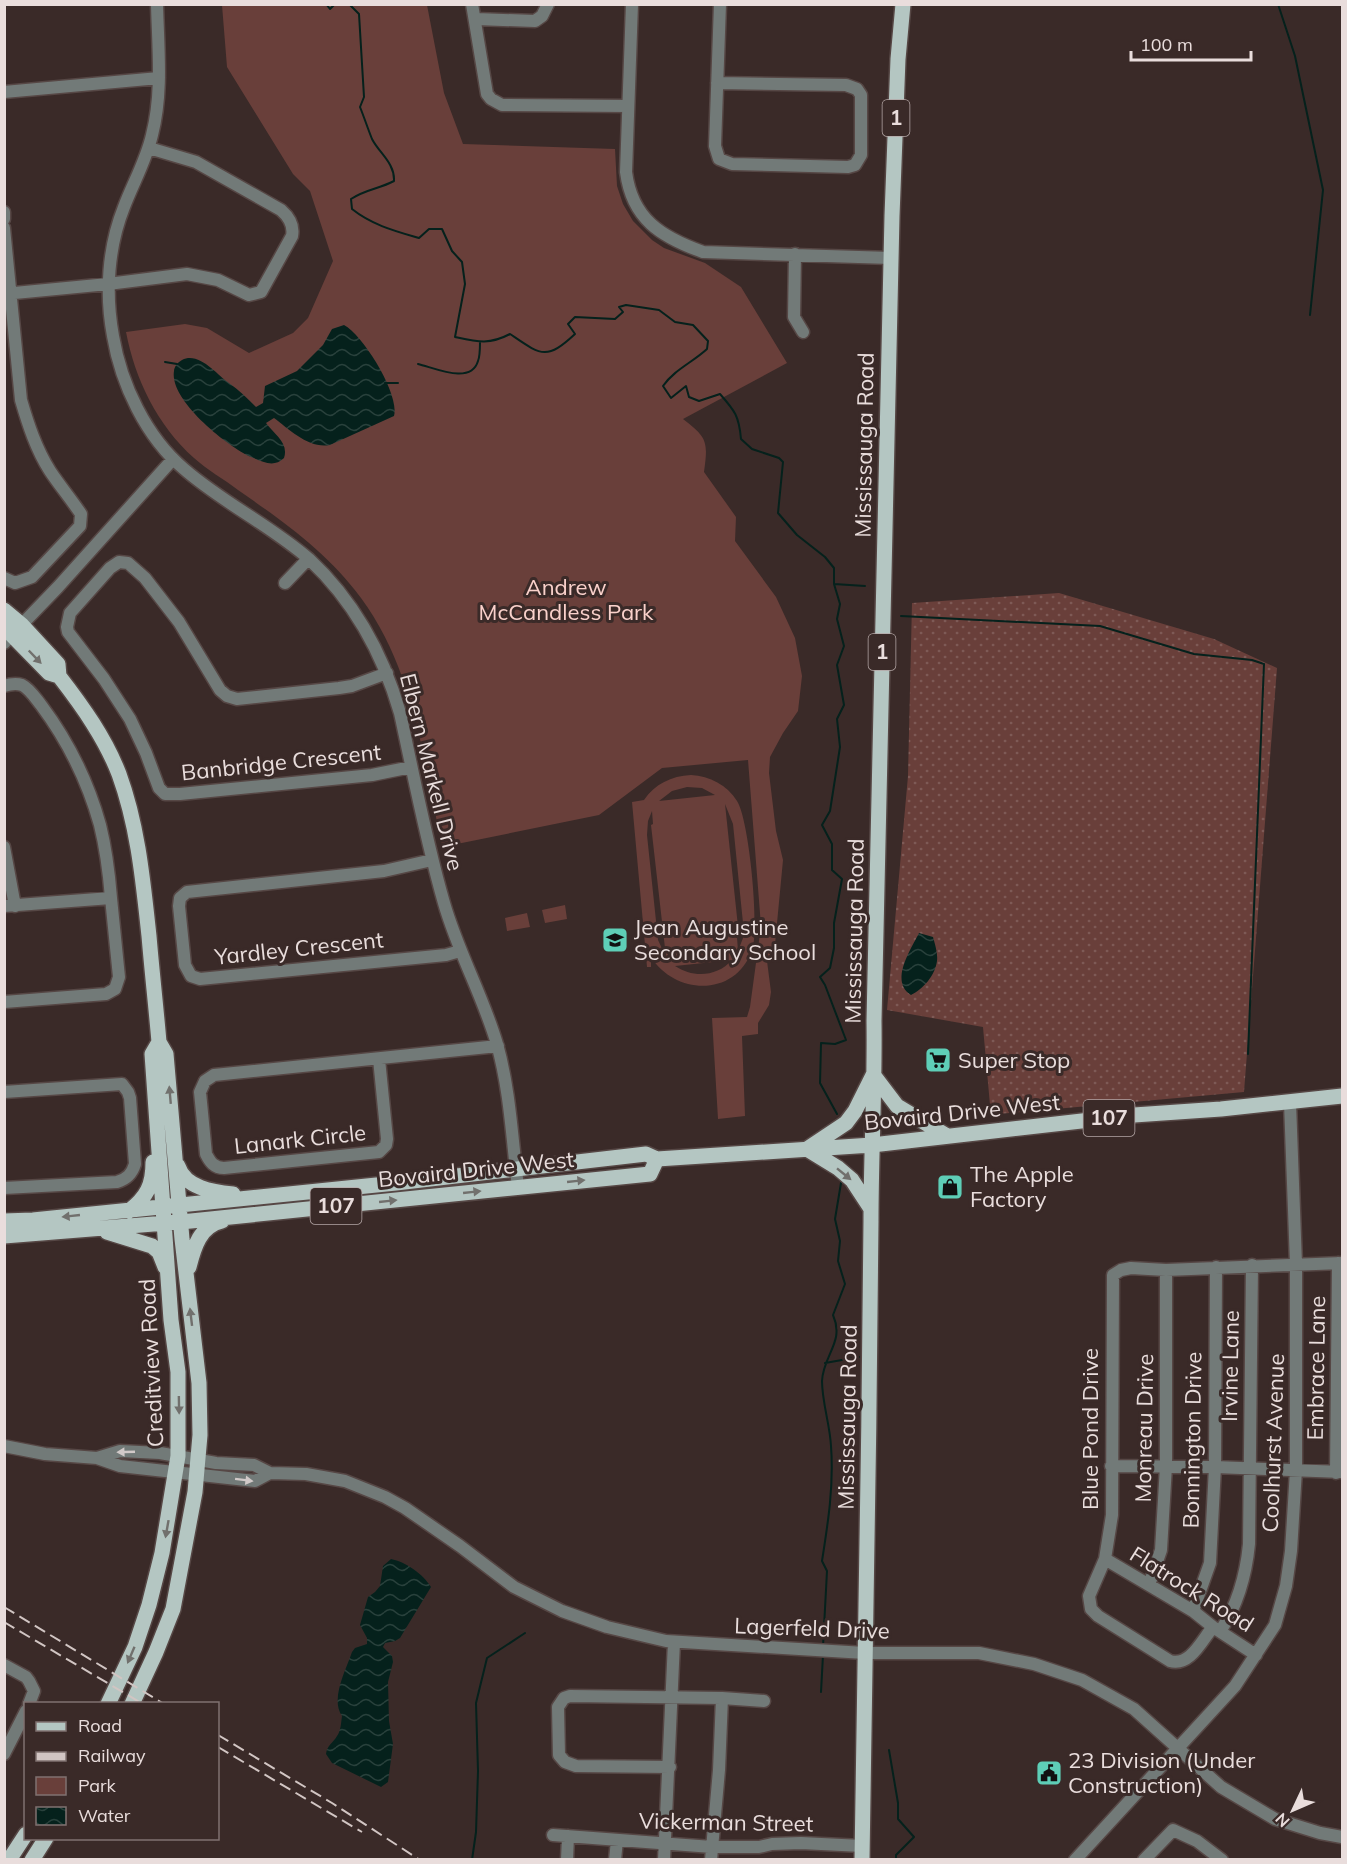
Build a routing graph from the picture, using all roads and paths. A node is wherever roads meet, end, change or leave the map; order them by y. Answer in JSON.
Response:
{"nodes":[{"id":1,"x":157,"y":4,"type":"edge"},
{"id":2,"x":472,"y":4,"type":"edge"},
{"id":3,"x":548,"y":4,"type":"edge"},
{"id":4,"x":632,"y":4,"type":"edge"},
{"id":5,"x":720,"y":4,"type":"edge"},
{"id":6,"x":903,"y":4,"type":"edge"},
{"id":7,"x":476,"y":19,"type":"junction"},
{"id":8,"x":159,"y":78,"type":"junction"},
{"id":9,"x":717,"y":83,"type":"junction"},
{"id":10,"x":4,"y":92,"type":"edge"},
{"id":11,"x":627,"y":106,"type":"junction"},
{"id":12,"x":149,"y":148,"type":"junction"},
{"id":13,"x":4,"y":212,"type":"edge"},
{"id":14,"x":4,"y":219,"type":"edge"},
{"id":15,"x":4,"y":228,"type":"edge"},
{"id":16,"x":795,"y":254,"type":"junction"},
{"id":17,"x":891,"y":258,"type":"junction"},
{"id":18,"x":108,"y":285,"type":"junction"},
{"id":19,"x":7,"y":293,"type":"edge"},
{"id":20,"x":803,"y":332,"type":"dead end"},
{"id":21,"x":172,"y":459,"type":"junction"},
{"id":22,"x":309,"y":559,"type":"junction"},
{"id":23,"x":4,"y":578,"type":"edge"},
{"id":24,"x":285,"y":583,"type":"dead end"},
{"id":25,"x":4,"y":610,"type":"edge"},
{"id":26,"x":11,"y":633,"type":"edge"},
{"id":27,"x":387,"y":673,"type":"junction"},
{"id":28,"x":4,"y":686,"type":"edge"},
{"id":29,"x":411,"y":767,"type":"junction"},
{"id":30,"x":4,"y":847,"type":"edge"},
{"id":31,"x":432,"y":860,"type":"junction"},
{"id":32,"x":111,"y":898,"type":"junction"},
{"id":33,"x":10,"y":906,"type":"edge"},
{"id":34,"x":460,"y":951,"type":"junction"},
{"id":35,"x":4,"y":1002,"type":"edge"},
{"id":36,"x":498,"y":1046,"type":"junction"},
{"id":37,"x":379,"y":1059,"type":"junction"},
{"id":38,"x":875,"y":1074,"type":"junction"},
{"id":39,"x":4,"y":1092,"type":"edge"},
{"id":40,"x":1342,"y":1096,"type":"edge"},
{"id":41,"x":1290,"y":1103,"type":"junction"},
{"id":42,"x":947,"y":1136,"type":"junction"},
{"id":43,"x":872,"y":1145,"type":"junction"},
{"id":44,"x":167,"y":1149,"type":"junction"},
{"id":45,"x":807,"y":1149,"type":"junction"},
{"id":46,"x":657,"y":1159,"type":"junction"},
{"id":47,"x":516,"y":1169,"type":"junction"},
{"id":48,"x":518,"y":1187,"type":"junction"},
{"id":49,"x":4,"y":1188,"type":"edge"},
{"id":50,"x":257,"y":1197,"type":"junction"},
{"id":51,"x":172,"y":1206,"type":"junction"},
{"id":52,"x":871,"y":1209,"type":"junction"},
{"id":53,"x":129,"y":1210,"type":"junction"},
{"id":54,"x":246,"y":1215,"type":"junction"},
{"id":55,"x":4,"y":1221,"type":"edge"},
{"id":56,"x":181,"y":1222,"type":"junction"},
{"id":57,"x":165,"y":1223,"type":"junction"},
{"id":58,"x":96,"y":1230,"type":"junction"},
{"id":59,"x":4,"y":1236,"type":"edge"},
{"id":60,"x":1340,"y":1263,"type":"edge"},
{"id":61,"x":1296,"y":1264,"type":"junction"},
{"id":62,"x":1252,"y":1265,"type":"junction"},
{"id":63,"x":1216,"y":1267,"type":"junction"},
{"id":64,"x":1166,"y":1270,"type":"junction"},
{"id":65,"x":186,"y":1275,"type":"junction"},
{"id":66,"x":168,"y":1277,"type":"junction"},
{"id":67,"x":4,"y":1446,"type":"edge"},
{"id":68,"x":178,"y":1463,"type":"junction"},
{"id":69,"x":1111,"y":1466,"type":"junction"},
{"id":70,"x":1166,"y":1466,"type":"junction"},
{"id":71,"x":196,"y":1467,"type":"junction"},
{"id":72,"x":1215,"y":1467,"type":"junction"},
{"id":73,"x":1249,"y":1468,"type":"junction"},
{"id":74,"x":1296,"y":1470,"type":"junction"},
{"id":75,"x":1339,"y":1473,"type":"edge"},
{"id":76,"x":1105,"y":1559,"type":"junction"},
{"id":77,"x":1149,"y":1585,"type":"junction"},
{"id":78,"x":1193,"y":1611,"type":"junction"},
{"id":79,"x":1217,"y":1629,"type":"junction"},
{"id":80,"x":674,"y":1641,"type":"junction"},
{"id":81,"x":865,"y":1653,"type":"junction"},
{"id":82,"x":1256,"y":1655,"type":"junction"},
{"id":83,"x":4,"y":1665,"type":"edge"},
{"id":84,"x":673,"y":1697,"type":"junction"},
{"id":85,"x":722,"y":1698,"type":"junction"},
{"id":86,"x":764,"y":1701,"type":"dead end"},
{"id":87,"x":30,"y":1702,"type":"edge"},
{"id":88,"x":109,"y":1702,"type":"edge"},
{"id":89,"x":133,"y":1702,"type":"edge"},
{"id":90,"x":24,"y":1715,"type":"edge"},
{"id":91,"x":1178,"y":1750,"type":"junction"},
{"id":92,"x":4,"y":1754,"type":"edge"},
{"id":93,"x":670,"y":1767,"type":"junction"},
{"id":94,"x":553,"y":1835,"type":"dead end"},
{"id":95,"x":568,"y":1836,"type":"junction"},
{"id":96,"x":24,"y":1837,"type":"edge"},
{"id":97,"x":1342,"y":1837,"type":"edge"},
{"id":98,"x":45,"y":1840,"type":"edge"},
{"id":99,"x":617,"y":1840,"type":"junction"},
{"id":100,"x":666,"y":1845,"type":"junction"},
{"id":101,"x":711,"y":1853,"type":"edge"},
{"id":102,"x":759,"y":1853,"type":"edge"},
{"id":103,"x":862,"y":1853,"type":"edge"},
{"id":104,"x":9,"y":1860,"type":"edge"},
{"id":105,"x":32,"y":1860,"type":"edge"},
{"id":106,"x":567,"y":1860,"type":"edge"},
{"id":107,"x":615,"y":1860,"type":"edge"},
{"id":108,"x":664,"y":1860,"type":"edge"},
{"id":109,"x":1075,"y":1860,"type":"edge"},
{"id":110,"x":1144,"y":1860,"type":"edge"},
{"id":111,"x":1222,"y":1860,"type":"edge"}],
"edges":[{"from":1,"to":8,"type":"street","name":"Elbern Markell Drive"},
{"from":2,"to":7,"type":"street"},
{"from":3,"to":7,"type":"street"},
{"from":4,"to":11,"type":"street"},
{"from":5,"to":9,"type":"street"},
{"from":6,"to":17,"type":"main road","name":"Mississauga Road","number":"1"},
{"from":7,"to":11,"type":"street"},
{"from":8,"to":10,"type":"street"},
{"from":8,"to":12,"type":"street","name":"Elbern Markell Drive"},
{"from":9,"to":9,"type":"street"},
{"from":11,"to":16,"type":"street"},
{"from":12,"to":18,"type":"street","name":"Elbern Markell Drive"},
{"from":12,"to":18,"type":"street"},
{"from":13,"to":14,"type":"street"},
{"from":15,"to":19,"type":"street"},
{"from":16,"to":17,"type":"street"},
{"from":16,"to":20,"type":"street"},
{"from":17,"to":38,"type":"main road","name":"Mississauga Road","number":"1"},
{"from":18,"to":19,"type":"street"},
{"from":18,"to":21,"type":"street","name":"Elbern Markell Drive"},
{"from":19,"to":23,"type":"street"},
{"from":21,"to":22,"type":"street","name":"Elbern Markell Drive"},
{"from":21,"to":26,"type":"street"},
{"from":22,"to":24,"type":"street"},
{"from":22,"to":27,"type":"street","name":"Elbern Markell Drive"},
{"from":25,"to":26,"type":"main road"},
{"from":26,"to":44,"type":"main road"},
{"from":27,"to":29,"type":"street","name":"Elbern Markell Drive"},
{"from":27,"to":29,"type":"street","name":"Banbridge Crescent"},
{"from":28,"to":32,"type":"street"},
{"from":29,"to":31,"type":"street","name":"Elbern Markell Drive"},
{"from":30,"to":33,"type":"street"},
{"from":31,"to":34,"type":"street","name":"Elbern Markell Drive"},
{"from":31,"to":34,"type":"street","name":"Yardley Crescent"},
{"from":32,"to":33,"type":"street"},
{"from":32,"to":35,"type":"street"},
{"from":34,"to":36,"type":"street","name":"Elbern Markell Drive"},
{"from":36,"to":37,"type":"street","name":"Lanark Circle"},
{"from":36,"to":47,"type":"street","name":"Elbern Markell Drive"},
{"from":37,"to":37,"type":"street","name":"Lanark Circle"},
{"from":38,"to":42,"type":"main road"},
{"from":38,"to":43,"type":"main road","name":"Mississauga Road","number":"1"},
{"from":38,"to":45,"type":"main road"},
{"from":39,"to":49,"type":"street"},
{"from":40,"to":41,"type":"main road","name":"Bovaird Drive West","number":"107"},
{"from":41,"to":42,"type":"main road","name":"Bovaird Drive West","number":"107"},
{"from":41,"to":61,"type":"street","name":"Coolhurst Avenue"},
{"from":42,"to":43,"type":"main road","name":"Bovaird Drive West","number":"107"},
{"from":43,"to":45,"type":"main road","name":"Bovaird Drive West","number":"107"},
{"from":43,"to":52,"type":"main road","name":"Mississauga Road","number":"1"},
{"from":44,"to":50,"type":"main road"},
{"from":44,"to":51,"type":"main road"},
{"from":44,"to":53,"type":"main road"},
{"from":45,"to":46,"type":"main road","name":"Bovaird Drive West","number":"107"},
{"from":45,"to":52,"type":"main road","one_way":true},
{"from":46,"to":47,"type":"main road","name":"Bovaird Drive West","number":"107"},
{"from":48,"to":46,"type":"main road","name":"Bovaird Drive West","number":"107","one_way":true},
{"from":47,"to":48,"type":"street","name":"Elbern Markell Drive"},
{"from":47,"to":50,"type":"main road","name":"Bovaird Drive West","number":"107"},
{"from":54,"to":48,"type":"main road","name":"Bovaird Drive West","number":"107","one_way":true},
{"from":50,"to":51,"type":"main road","name":"Bovaird Drive West","number":"107"},
{"from":51,"to":53,"type":"main road","name":"Bovaird Drive West","number":"107"},
{"from":51,"to":56,"type":"main road","name":"Creditview Road"},
{"from":51,"to":57,"type":"main road","name":"Creditview Road"},
{"from":52,"to":81,"type":"main road","name":"Mississauga Road","number":"1"},
{"from":53,"to":55,"type":"main road","name":"Bovaird Drive West","number":"107","one_way":true},
{"from":54,"to":56,"type":"main road","name":"Bovaird Drive West","number":"107"},
{"from":54,"to":65,"type":"main road"},
{"from":56,"to":57,"type":"main road","name":"Bovaird Drive West","number":"107"},
{"from":56,"to":65,"type":"main road","name":"Creditview Road"},
{"from":57,"to":58,"type":"main road","name":"Bovaird Drive West","number":"107"},
{"from":57,"to":66,"type":"main road","name":"Creditview Road"},
{"from":58,"to":59,"type":"main road","name":"Bovaird Drive West","number":"107"},
{"from":58,"to":66,"type":"main road"},
{"from":60,"to":61,"type":"street","name":"Blue Pond Drive"},
{"from":60,"to":75,"type":"street","name":"Embrace Lane"},
{"from":61,"to":62,"type":"street","name":"Blue Pond Drive"},
{"from":61,"to":74,"type":"street","name":"Coolhurst Avenue"},
{"from":62,"to":63,"type":"street","name":"Blue Pond Drive"},
{"from":62,"to":73,"type":"street","name":"Irvine Lane"},
{"from":63,"to":64,"type":"street","name":"Blue Pond Drive"},
{"from":63,"to":72,"type":"street","name":"Bonnington Drive"},
{"from":64,"to":69,"type":"street","name":"Blue Pond Drive"},
{"from":64,"to":70,"type":"street","name":"Monreau Drive"},
{"from":71,"to":65,"type":"main road","name":"Creditview Road","one_way":true},
{"from":66,"to":68,"type":"main road","name":"Creditview Road","one_way":true},
{"from":67,"to":68,"type":"street","name":"Lagerfeld Drive"},
{"from":68,"to":71,"type":"street","name":"Lagerfeld Drive"},
{"from":68,"to":88,"type":"main road","name":"Creditview Road","one_way":true},
{"from":69,"to":70,"type":"street"},
{"from":69,"to":76,"type":"street","name":"Blue Pond Drive"},
{"from":70,"to":72,"type":"street"},
{"from":70,"to":77,"type":"street","name":"Monreau Drive"},
{"from":71,"to":80,"type":"street","name":"Lagerfeld Drive"},
{"from":71,"to":89,"type":"main road","name":"Creditview Road"},
{"from":72,"to":73,"type":"street"},
{"from":72,"to":78,"type":"street","name":"Bonnington Drive"},
{"from":73,"to":74,"type":"street"},
{"from":73,"to":79,"type":"street","name":"Irvine Lane"},
{"from":74,"to":75,"type":"street"},
{"from":74,"to":82,"type":"street","name":"Coolhurst Avenue"},
{"from":76,"to":77,"type":"street","name":"Flatrock Road"},
{"from":76,"to":79,"type":"street","name":"Blue Pond Drive"},
{"from":77,"to":78,"type":"street","name":"Flatrock Road"},
{"from":78,"to":79,"type":"street","name":"Flatrock Road"},
{"from":79,"to":82,"type":"street","name":"Flatrock Road"},
{"from":80,"to":81,"type":"street","name":"Lagerfeld Drive"},
{"from":80,"to":84,"type":"street"},
{"from":81,"to":91,"type":"street","name":"Lagerfeld Drive"},
{"from":81,"to":103,"type":"main road","name":"Mississauga Road"},
{"from":82,"to":91,"type":"street","name":"Coolhurst Avenue"},
{"from":83,"to":87,"type":"street"},
{"from":84,"to":85,"type":"street"},
{"from":84,"to":93,"type":"street"},
{"from":84,"to":93,"type":"street"},
{"from":85,"to":86,"type":"street"},
{"from":85,"to":101,"type":"street"},
{"from":90,"to":92,"type":"street"},
{"from":91,"to":97,"type":"street","name":"Lagerfeld Drive"},
{"from":91,"to":109,"type":"street","name":"Coolhurst Avenue"},
{"from":93,"to":100,"type":"street"},
{"from":94,"to":95,"type":"street","name":"Vickerman Street"},
{"from":95,"to":99,"type":"street","name":"Vickerman Street"},
{"from":95,"to":106,"type":"street"},
{"from":96,"to":104,"type":"main road"},
{"from":98,"to":105,"type":"main road"},
{"from":99,"to":100,"type":"street","name":"Vickerman Street"},
{"from":99,"to":107,"type":"street"},
{"from":100,"to":101,"type":"street","name":"Vickerman Street"},
{"from":100,"to":108,"type":"street"},
{"from":101,"to":102,"type":"street","name":"Vickerman Street"},
{"from":102,"to":103,"type":"street","name":"Vickerman Street"},
{"from":110,"to":111,"type":"street"}]}
